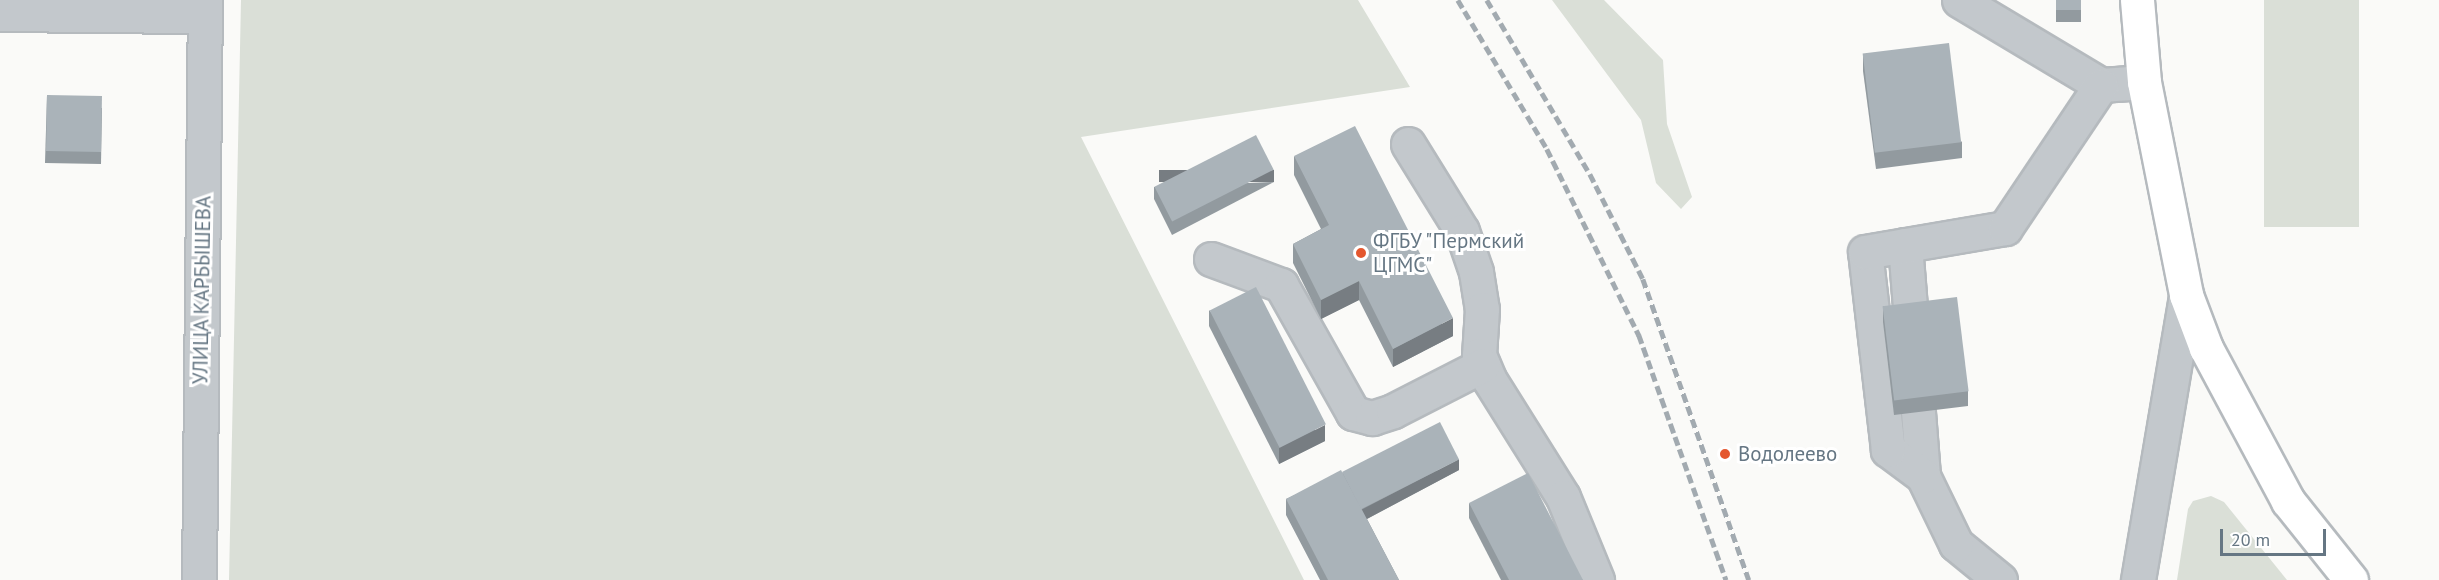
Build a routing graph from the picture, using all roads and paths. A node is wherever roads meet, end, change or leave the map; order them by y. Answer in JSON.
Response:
{"nodes":[{"id":1,"x":0,"y":0,"type":"edge"},
{"id":2,"x":1959,"y":0,"type":"edge"},
{"id":3,"x":2137,"y":0,"type":"edge"},
{"id":4,"x":0,"y":8,"type":"edge"},
{"id":5,"x":205,"y":8,"type":"edge"},
{"id":6,"x":0,"y":14,"type":"edge"},
{"id":7,"x":2144,"y":82,"type":"junction"},
{"id":8,"x":2101,"y":85,"type":"junction"},
{"id":9,"x":1408,"y":144,"type":"dead end"},
{"id":10,"x":1905,"y":245,"type":"junction"},
{"id":11,"x":1210,"y":259,"type":"dead end"},
{"id":12,"x":2186,"y":295,"type":"junction"},
{"id":13,"x":1911,"y":319,"type":"edge"},
{"id":14,"x":1483,"y":365,"type":"junction"},
{"id":15,"x":1918,"y":412,"type":"edge"},
{"id":16,"x":1923,"y":476,"type":"junction"},
{"id":17,"x":199,"y":580,"type":"edge"},
{"id":18,"x":1597,"y":580,"type":"edge"},
{"id":19,"x":2000,"y":580,"type":"edge"},
{"id":20,"x":2138,"y":580,"type":"edge"},
{"id":21,"x":2351,"y":580,"type":"edge"}],
"edges":[{"from":1,"to":4,"type":"street"},
{"from":2,"to":8,"type":"street"},
{"from":3,"to":7,"type":"main road"},
{"from":5,"to":6,"type":"street"},
{"from":5,"to":17,"type":"street","name":"УЛИЦА КАРБЫШЕВА"},
{"from":7,"to":8,"type":"street"},
{"from":7,"to":12,"type":"main road"},
{"from":8,"to":10,"type":"street"},
{"from":9,"to":14,"type":"street"},
{"from":10,"to":13,"type":"street"},
{"from":10,"to":16,"type":"street"},
{"from":11,"to":14,"type":"street"},
{"from":12,"to":20,"type":"street"},
{"from":12,"to":21,"type":"main road"},
{"from":14,"to":18,"type":"street"},
{"from":15,"to":16,"type":"street"},
{"from":16,"to":19,"type":"street"}]}
